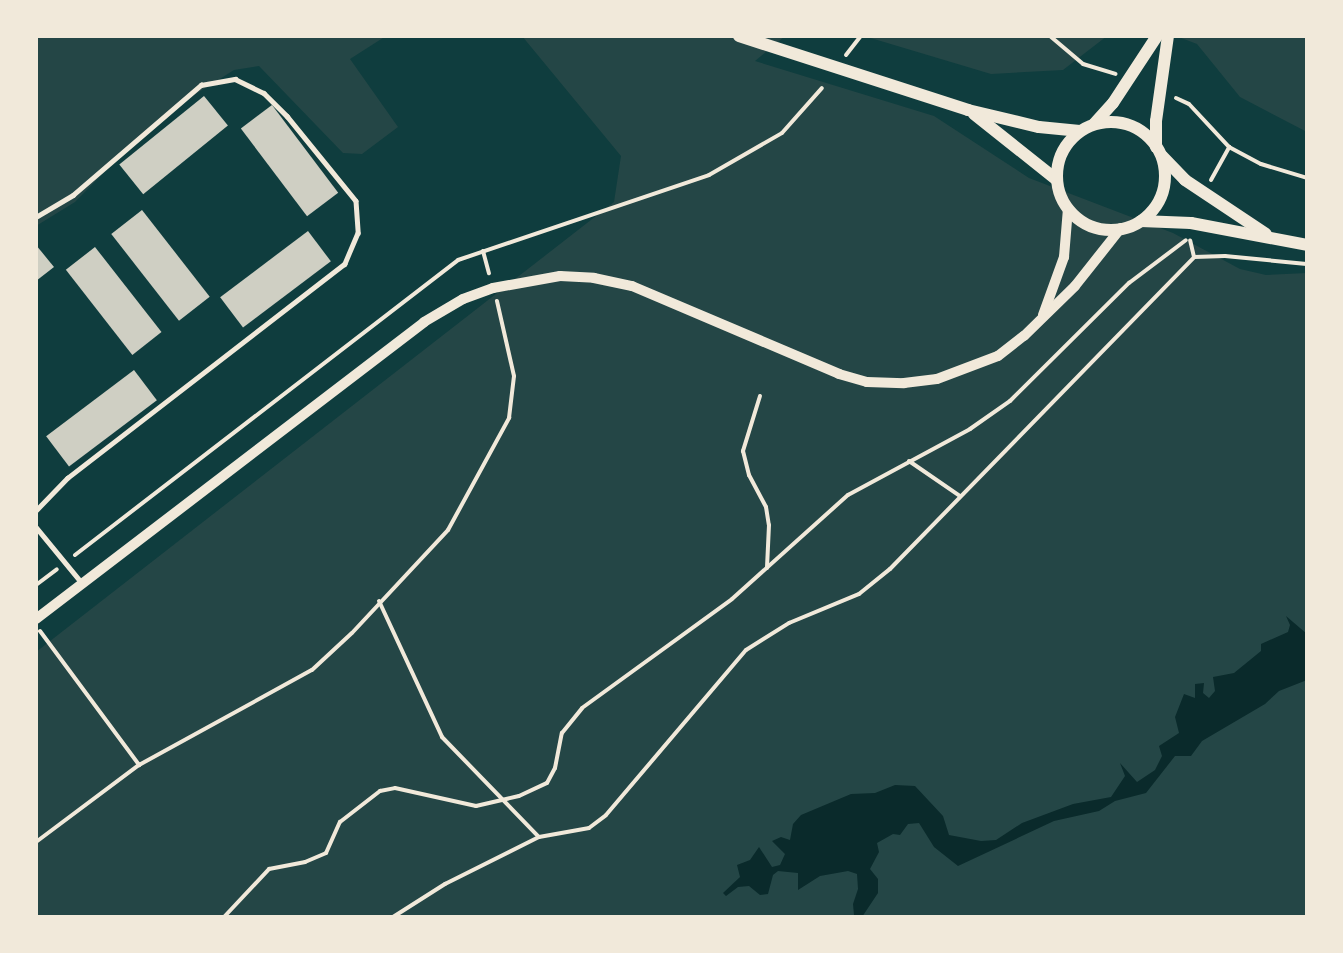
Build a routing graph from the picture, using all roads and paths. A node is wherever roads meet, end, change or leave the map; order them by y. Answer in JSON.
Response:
{"nodes":[{"id":1,"x":739,"y":36,"type":"edge"},
{"id":2,"x":861,"y":36,"type":"edge"},
{"id":3,"x":1050,"y":36,"type":"edge"},
{"id":4,"x":1157,"y":36,"type":"edge"},
{"id":5,"x":1168,"y":36,"type":"edge"},
{"id":6,"x":843,"y":58,"type":"dead end"},
{"id":7,"x":1121,"y":76,"type":"dead end"},
{"id":8,"x":1170,"y":95,"type":"dead end"},
{"id":9,"x":968,"y":110,"type":"junction"},
{"id":10,"x":1094,"y":124,"type":"junction"},
{"id":11,"x":1080,"y":131,"type":"junction"},
{"id":12,"x":1158,"y":151,"type":"junction"},
{"id":13,"x":1307,"y":178,"type":"edge"},
{"id":14,"x":1057,"y":180,"type":"junction"},
{"id":15,"x":1068,"y":208,"type":"junction"},
{"id":16,"x":36,"y":217,"type":"edge"},
{"id":17,"x":1141,"y":221,"type":"junction"},
{"id":18,"x":1121,"y":228,"type":"junction"},
{"id":19,"x":1272,"y":237,"type":"junction"},
{"id":20,"x":1307,"y":245,"type":"edge"},
{"id":21,"x":483,"y":251,"type":"dead end"},
{"id":22,"x":1194,"y":257,"type":"junction"},
{"id":23,"x":1307,"y":264,"type":"edge"},
{"id":24,"x":492,"y":288,"type":"junction"},
{"id":25,"x":1042,"y":318,"type":"junction"},
{"id":26,"x":760,"y":396,"type":"dead end"},
{"id":27,"x":909,"y":461,"type":"junction"},
{"id":28,"x":960,"y":496,"type":"junction"},
{"id":29,"x":36,"y":511,"type":"edge"},
{"id":30,"x":36,"y":527,"type":"edge"},
{"id":31,"x":767,"y":569,"type":"junction"},
{"id":32,"x":82,"y":583,"type":"junction"},
{"id":33,"x":379,"y":601,"type":"junction"},
{"id":34,"x":36,"y":619,"type":"edge"},
{"id":35,"x":36,"y":626,"type":"edge"},
{"id":36,"x":139,"y":765,"type":"junction"},
{"id":37,"x":504,"y":798,"type":"junction"},
{"id":38,"x":538,"y":837,"type":"junction"},
{"id":39,"x":36,"y":842,"type":"edge"},
{"id":40,"x":224,"y":917,"type":"edge"},
{"id":41,"x":393,"y":917,"type":"edge"}],
"edges":[{"from":1,"to":9,"type":"main road"},
{"from":2,"to":6,"type":"path"},
{"from":3,"to":7,"type":"path"},
{"from":4,"to":10,"type":"main road"},
{"from":5,"to":12,"type":"main road"},
{"from":8,"to":13,"type":"path"},
{"from":9,"to":11,"type":"main road"},
{"from":9,"to":14,"type":"main road"},
{"from":10,"to":11,"type":"main road"},
{"from":10,"to":12,"type":"main road"},
{"from":11,"to":14,"type":"main road"},
{"from":12,"to":17,"type":"main road"},
{"from":12,"to":19,"type":"main road"},
{"from":14,"to":15,"type":"main road"},
{"from":15,"to":18,"type":"main road"},
{"from":15,"to":25,"type":"street"},
{"from":16,"to":29,"type":"lane"},
{"from":17,"to":18,"type":"main road"},
{"from":17,"to":19,"type":"main road"},
{"from":18,"to":25,"type":"street"},
{"from":19,"to":20,"type":"main road"},
{"from":21,"to":24,"type":"path"},
{"from":22,"to":23,"type":"path"},
{"from":22,"to":27,"type":"path"},
{"from":22,"to":28,"type":"path"},
{"from":24,"to":25,"type":"street"},
{"from":24,"to":32,"type":"street"},
{"from":24,"to":33,"type":"path"},
{"from":26,"to":31,"type":"path"},
{"from":27,"to":28,"type":"path"},
{"from":27,"to":31,"type":"path"},
{"from":28,"to":38,"type":"path"},
{"from":30,"to":32,"type":"lane"},
{"from":31,"to":37,"type":"path"},
{"from":32,"to":34,"type":"street"},
{"from":33,"to":36,"type":"path"},
{"from":33,"to":37,"type":"path"},
{"from":35,"to":36,"type":"path"},
{"from":36,"to":39,"type":"path"},
{"from":37,"to":38,"type":"path"},
{"from":37,"to":40,"type":"path"},
{"from":38,"to":41,"type":"path"}]}
